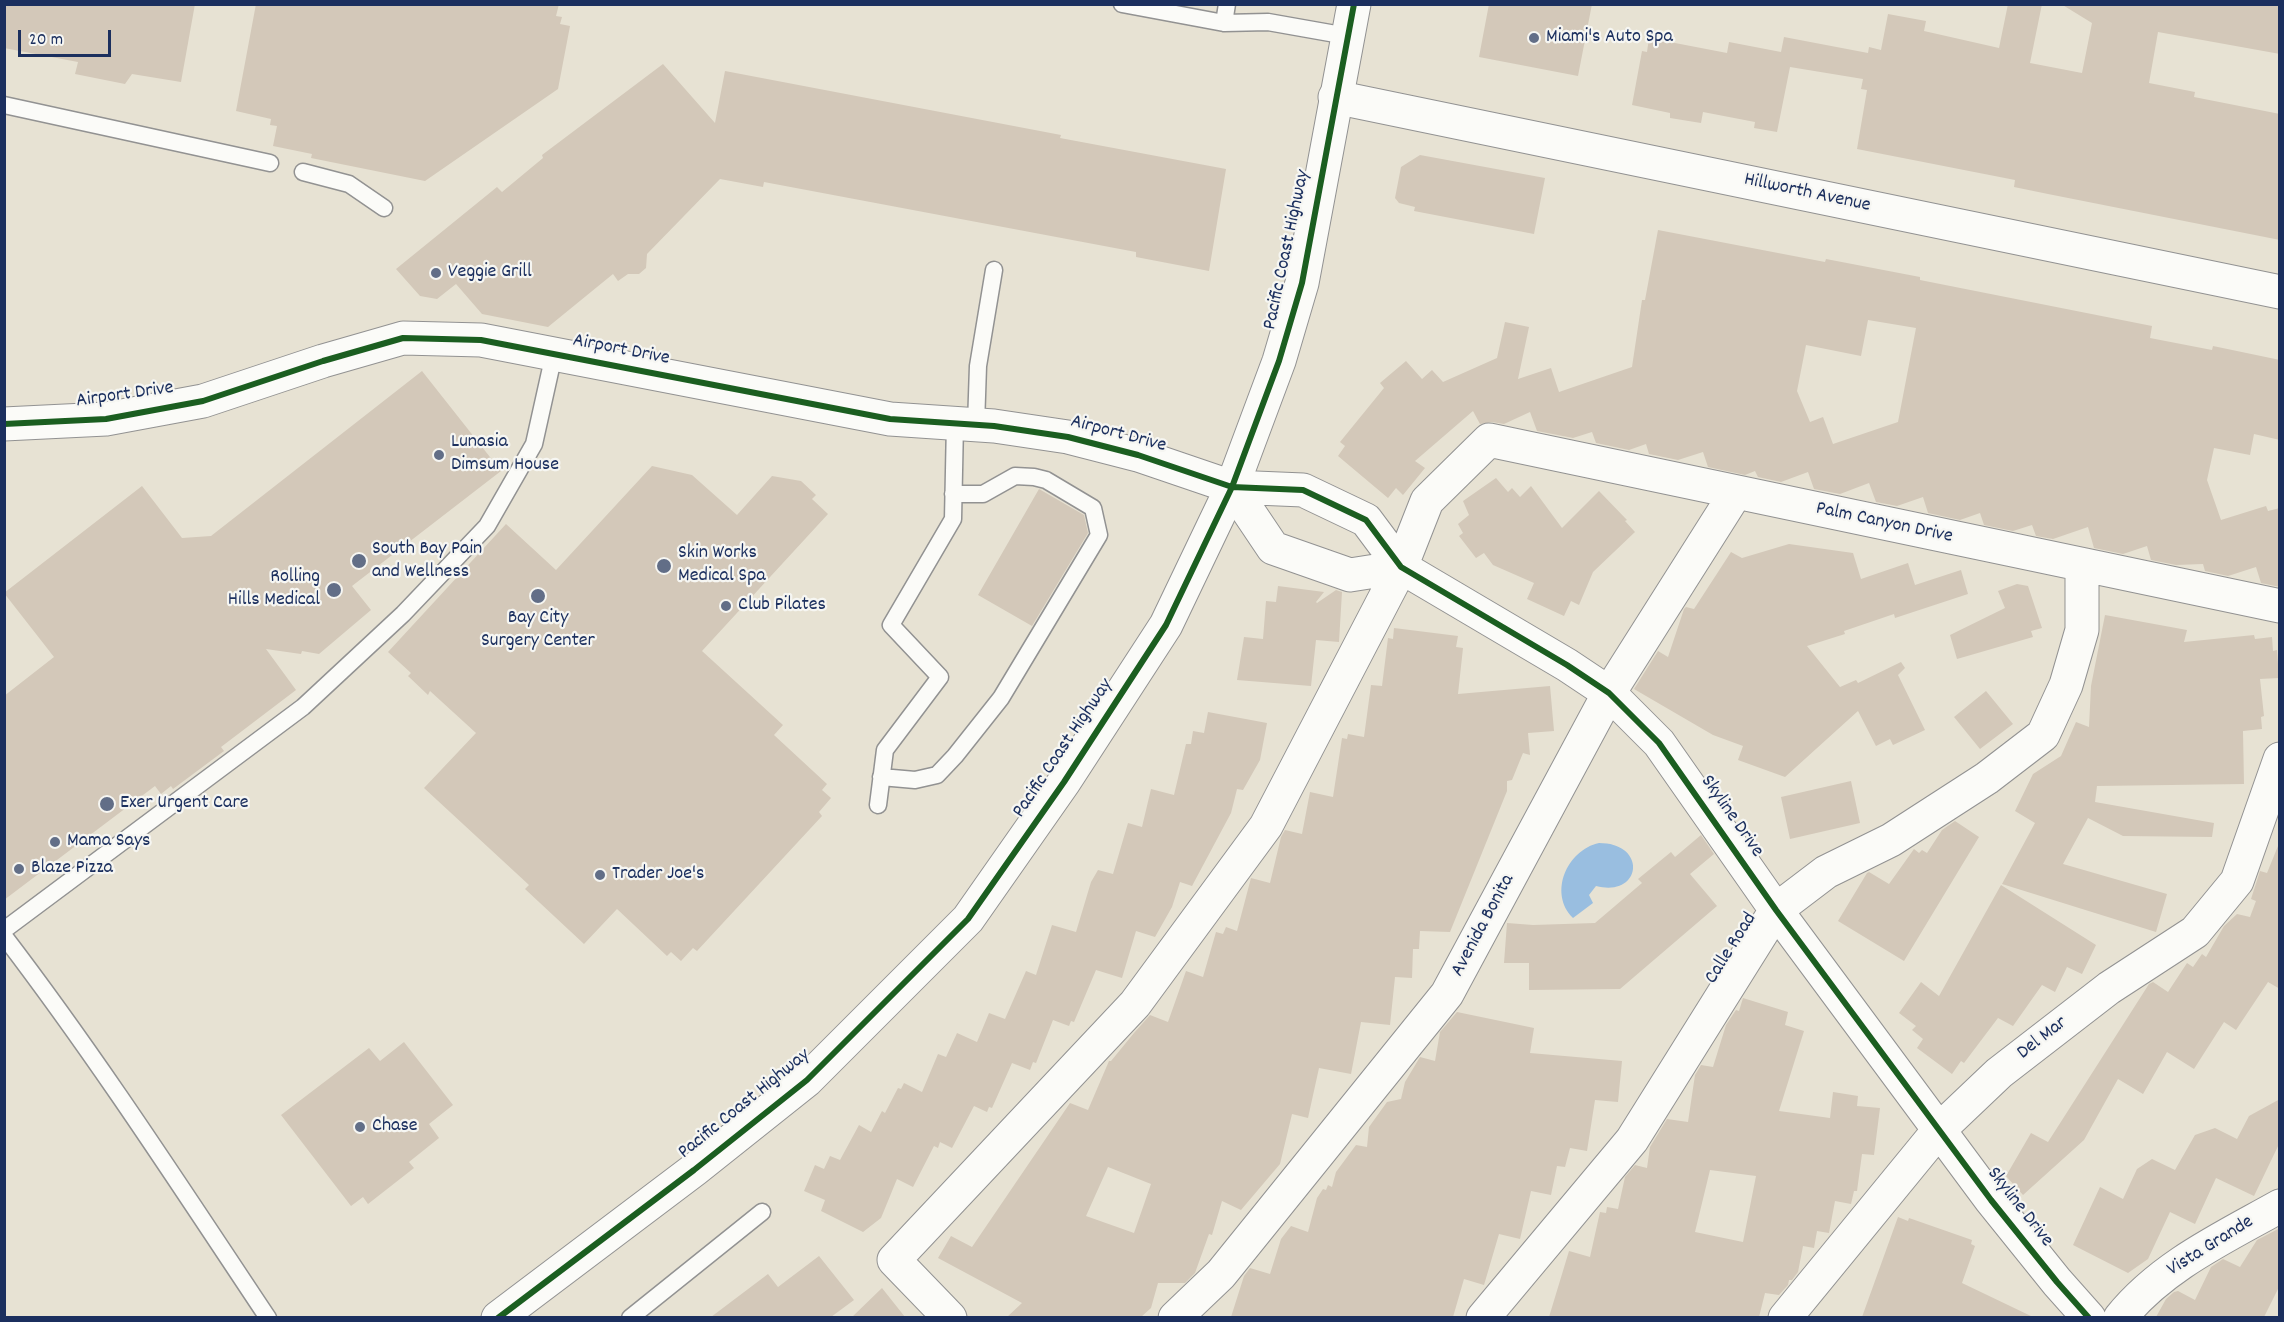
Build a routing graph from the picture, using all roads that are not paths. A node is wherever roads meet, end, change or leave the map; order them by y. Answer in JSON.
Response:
{"nodes":[{"id":1,"x":1122,"y":4,"type":"edge"},
{"id":2,"x":1227,"y":4,"type":"edge"},
{"id":3,"x":1351,"y":20,"type":"edge"},
{"id":4,"x":1224,"y":23,"type":"junction"},
{"id":5,"x":1335,"y":96,"type":"junction"},
{"id":6,"x":4,"y":105,"type":"edge"},
{"id":7,"x":270,"y":163,"type":"dead end"},
{"id":8,"x":303,"y":172,"type":"dead end"},
{"id":9,"x":384,"y":208,"type":"dead end"},
{"id":10,"x":994,"y":270,"type":"dead end"},
{"id":11,"x":2280,"y":292,"type":"edge"},
{"id":12,"x":554,"y":354,"type":"junction"},
{"id":13,"x":4,"y":424,"type":"edge"},
{"id":14,"x":966,"y":424,"type":"junction"},
{"id":15,"x":1232,"y":487,"type":"junction"},
{"id":16,"x":953,"y":494,"type":"junction"},
{"id":17,"x":1735,"y":494,"type":"junction"},
{"id":18,"x":2082,"y":566,"type":"junction"},
{"id":19,"x":1401,"y":567,"type":"junction"},
{"id":20,"x":2280,"y":606,"type":"edge"},
{"id":21,"x":1610,"y":693,"type":"junction"},
{"id":22,"x":2280,"y":759,"type":"edge"},
{"id":23,"x":881,"y":777,"type":"junction"},
{"id":24,"x":878,"y":805,"type":"dead end"},
{"id":25,"x":1776,"y":910,"type":"junction"},
{"id":26,"x":4,"y":930,"type":"edge"},
{"id":27,"x":4,"y":936,"type":"edge"},
{"id":28,"x":1939,"y":1131,"type":"junction"},
{"id":29,"x":2280,"y":1206,"type":"edge"},
{"id":30,"x":762,"y":1212,"type":"dead end"},
{"id":31,"x":268,"y":1317,"type":"edge"},
{"id":32,"x":498,"y":1317,"type":"edge"},
{"id":33,"x":630,"y":1317,"type":"edge"},
{"id":34,"x":950,"y":1317,"type":"edge"},
{"id":35,"x":1174,"y":1317,"type":"edge"},
{"id":36,"x":1483,"y":1317,"type":"edge"},
{"id":37,"x":1785,"y":1317,"type":"edge"},
{"id":38,"x":2089,"y":1317,"type":"edge"},
{"id":39,"x":2120,"y":1317,"type":"edge"}],
"edges":[{"from":1,"to":4,"type":"lane"},
{"from":2,"to":4,"type":"lane"},
{"from":3,"to":4,"type":"lane"},
{"from":3,"to":5,"type":"main road","name":"Pacific Coast Highway"},
{"from":5,"to":11,"type":"main road","name":"Hillworth Avenue"},
{"from":5,"to":15,"type":"main road","name":"Pacific Coast Highway"},
{"from":6,"to":7,"type":"lane"},
{"from":8,"to":9,"type":"lane"},
{"from":10,"to":14,"type":"lane"},
{"from":12,"to":13,"type":"main road","name":"Airport Drive"},
{"from":12,"to":14,"type":"main road","name":"Airport Drive"},
{"from":12,"to":26,"type":"lane"},
{"from":14,"to":15,"type":"main road","name":"Airport Drive"},
{"from":14,"to":16,"type":"lane"},
{"from":15,"to":19,"type":"main road","name":"Skyline Drive"},
{"from":15,"to":19,"type":"main road"},
{"from":15,"to":32,"type":"main road","name":"Pacific Coast Highway"},
{"from":16,"to":23,"type":"lane"},
{"from":16,"to":23,"type":"lane"},
{"from":17,"to":18,"type":"main road","name":"Palm Canyon Drive"},
{"from":17,"to":19,"type":"main road","name":"Palm Canyon Drive"},
{"from":17,"to":21,"type":"main road","name":"Avenida Bonita"},
{"from":18,"to":20,"type":"main road","name":"Palm Canyon Drive"},
{"from":18,"to":25,"type":"main road","name":"Calle Road"},
{"from":19,"to":21,"type":"main road","name":"Skyline Drive"},
{"from":19,"to":34,"type":"main road"},
{"from":21,"to":25,"type":"main road","name":"Skyline Drive"},
{"from":21,"to":35,"type":"main road","name":"Avenida Bonita"},
{"from":22,"to":28,"type":"main road","name":"Del Mar"},
{"from":23,"to":24,"type":"lane"},
{"from":25,"to":28,"type":"main road","name":"Skyline Drive"},
{"from":25,"to":36,"type":"main road","name":"Calle Road"},
{"from":27,"to":31,"type":"lane"},
{"from":28,"to":37,"type":"main road","name":"Del Mar"},
{"from":28,"to":38,"type":"main road","name":"Skyline Drive"},
{"from":29,"to":39,"type":"main road","name":"Vista Grande"},
{"from":30,"to":33,"type":"lane"}]}
